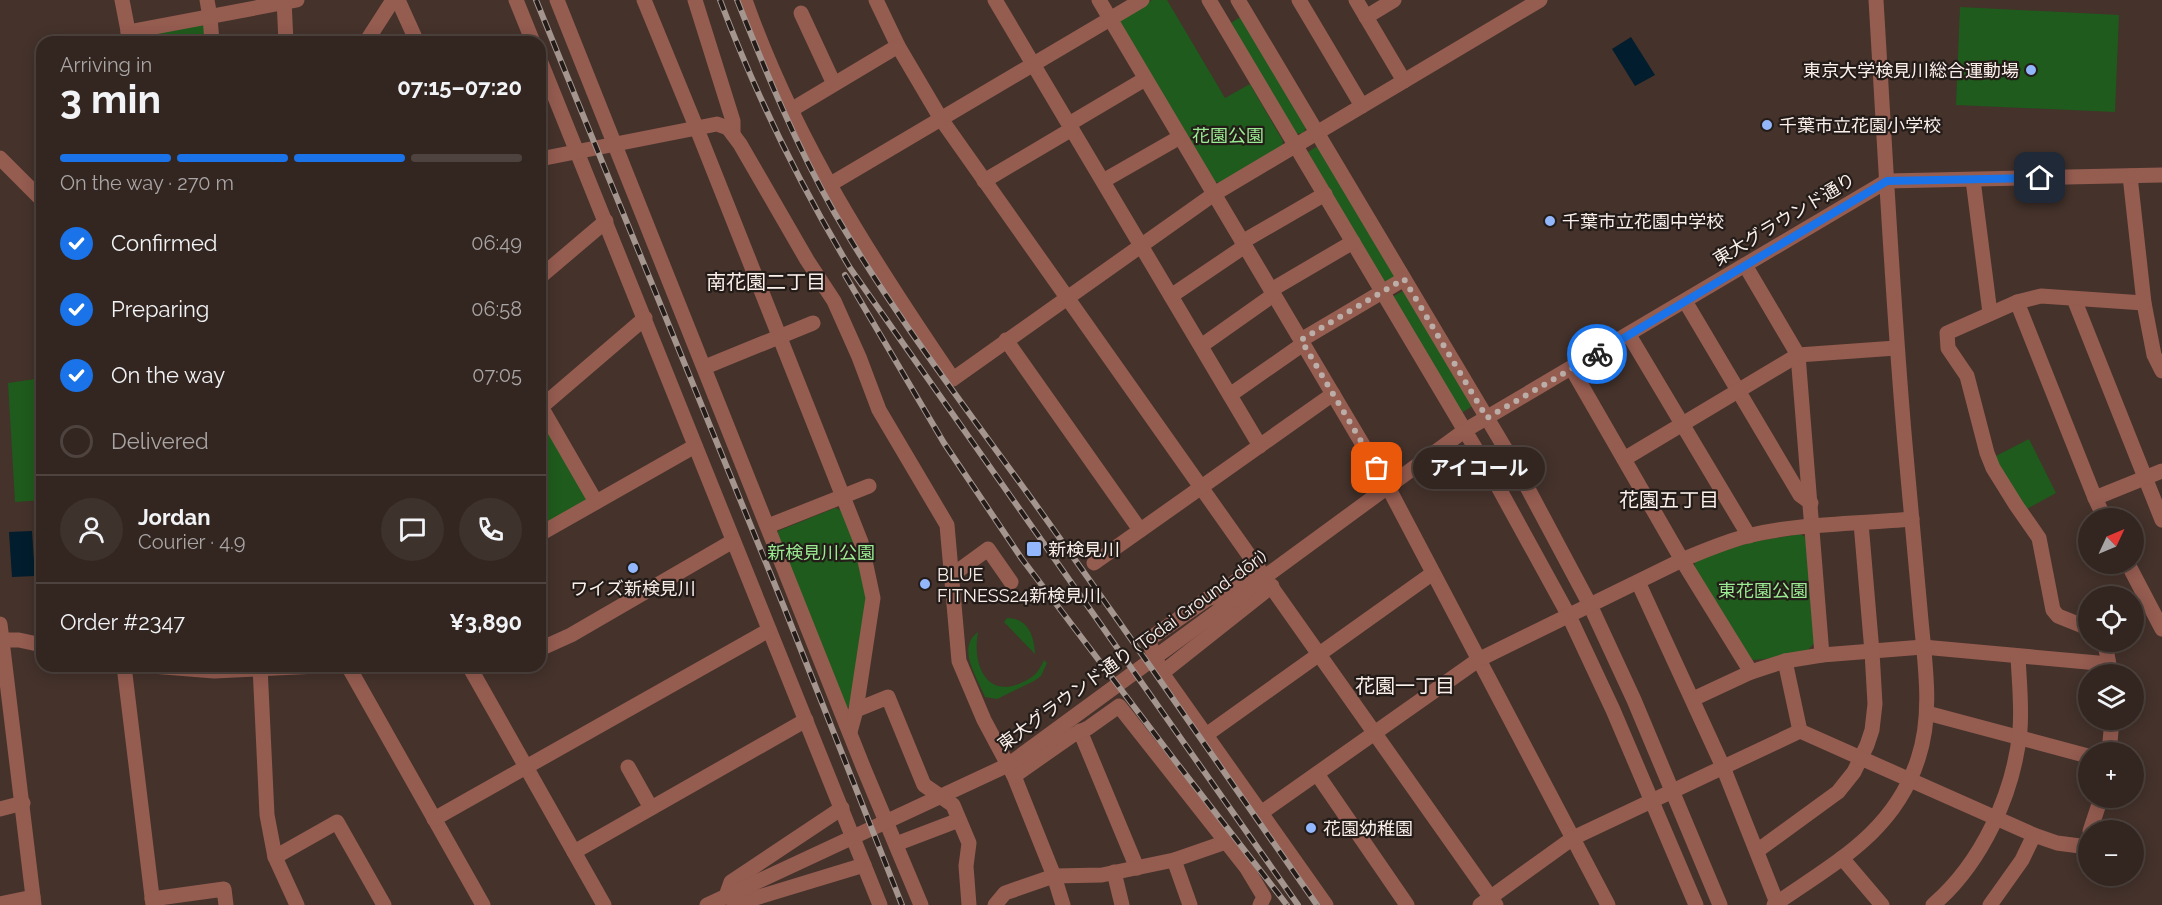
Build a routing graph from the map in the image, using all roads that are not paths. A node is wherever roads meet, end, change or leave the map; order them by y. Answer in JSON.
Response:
{"nodes":[{"id":1,"x":122,"y":0,"type":"edge"},
{"id":2,"x":207,"y":0,"type":"edge"},
{"id":3,"x":393,"y":0,"type":"edge"},
{"id":4,"x":399,"y":0,"type":"edge"},
{"id":5,"x":516,"y":0,"type":"edge"},
{"id":6,"x":557,"y":0,"type":"edge"},
{"id":7,"x":644,"y":0,"type":"edge"},
{"id":8,"x":695,"y":0,"type":"edge"},
{"id":9,"x":745,"y":0,"type":"edge"},
{"id":10,"x":876,"y":0,"type":"edge"},
{"id":11,"x":995,"y":0,"type":"edge"},
{"id":12,"x":1099,"y":0,"type":"edge"},
{"id":13,"x":1142,"y":0,"type":"edge"},
{"id":14,"x":1209,"y":0,"type":"edge"},
{"id":15,"x":1238,"y":0,"type":"edge"},
{"id":16,"x":1299,"y":0,"type":"edge"},
{"id":17,"x":1356,"y":0,"type":"edge"},
{"id":18,"x":1394,"y":0,"type":"edge"},
{"id":19,"x":1540,"y":0,"type":"edge"},
{"id":20,"x":1876,"y":0,"type":"edge"},
{"id":21,"x":289,"y":1,"type":"edge"},
{"id":22,"x":801,"y":13,"type":"dead end"},
{"id":23,"x":210,"y":17,"type":"junction"},
{"id":24,"x":1366,"y":17,"type":"junction"},
{"id":25,"x":1110,"y":19,"type":"junction"},
{"id":26,"x":129,"y":36,"type":"edge"},
{"id":27,"x":133,"y":36,"type":"edge"},
{"id":28,"x":212,"y":36,"type":"edge"},
{"id":29,"x":286,"y":36,"type":"edge"},
{"id":30,"x":370,"y":36,"type":"edge"},
{"id":31,"x":414,"y":36,"type":"edge"},
{"id":32,"x":531,"y":36,"type":"edge"},
{"id":33,"x":898,"y":46,"type":"junction"},
{"id":34,"x":1033,"y":64,"type":"junction"},
{"id":35,"x":546,"y":75,"type":"edge"},
{"id":36,"x":1145,"y":79,"type":"junction"},
{"id":37,"x":1404,"y":81,"type":"junction"},
{"id":38,"x":834,"y":84,"type":"junction"},
{"id":39,"x":1362,"y":106,"type":"junction"},
{"id":40,"x":791,"y":110,"type":"junction"},
{"id":41,"x":941,"y":119,"type":"junction"},
{"id":42,"x":1071,"y":126,"type":"junction"},
{"id":43,"x":697,"y":129,"type":"junction"},
{"id":44,"x":1318,"y":133,"type":"junction"},
{"id":45,"x":733,"y":134,"type":"junction"},
{"id":46,"x":1180,"y":137,"type":"junction"},
{"id":47,"x":615,"y":144,"type":"junction"},
{"id":48,"x":1296,"y":145,"type":"junction"},
{"id":49,"x":577,"y":151,"type":"junction"},
{"id":50,"x":0,"y":158,"type":"edge"},
{"id":51,"x":546,"y":158,"type":"edge"},
{"id":52,"x":2162,"y":175,"type":"edge"},
{"id":53,"x":2130,"y":176,"type":"junction"},
{"id":54,"x":1973,"y":180,"type":"junction"},
{"id":55,"x":984,"y":181,"type":"junction"},
{"id":56,"x":1103,"y":181,"type":"junction"},
{"id":57,"x":1887,"y":181,"type":"junction"},
{"id":58,"x":829,"y":185,"type":"junction"},
{"id":59,"x":36,"y":194,"type":"edge"},
{"id":60,"x":1214,"y":194,"type":"junction"},
{"id":61,"x":1325,"y":194,"type":"junction"},
{"id":62,"x":606,"y":221,"type":"junction"},
{"id":63,"x":1353,"y":242,"type":"junction"},
{"id":64,"x":1244,"y":244,"type":"junction"},
{"id":65,"x":1141,"y":245,"type":"junction"},
{"id":66,"x":1745,"y":265,"type":"junction"},
{"id":67,"x":546,"y":272,"type":"edge"},
{"id":68,"x":1404,"y":279,"type":"junction"},
{"id":69,"x":1272,"y":292,"type":"junction"},
{"id":70,"x":1382,"y":292,"type":"junction"},
{"id":71,"x":1171,"y":296,"type":"junction"},
{"id":72,"x":1066,"y":297,"type":"junction"},
{"id":73,"x":2074,"y":300,"type":"junction"},
{"id":74,"x":1685,"y":301,"type":"junction"},
{"id":75,"x":2017,"y":302,"type":"junction"},
{"id":76,"x":2144,"y":303,"type":"junction"},
{"id":77,"x":1990,"y":313,"type":"junction"},
{"id":78,"x":645,"y":318,"type":"junction"},
{"id":79,"x":813,"y":324,"type":"dead end"},
{"id":80,"x":1629,"y":335,"type":"junction"},
{"id":81,"x":780,"y":337,"type":"junction"},
{"id":82,"x":1006,"y":340,"type":"junction"},
{"id":83,"x":1302,"y":342,"type":"junction"},
{"id":84,"x":1201,"y":346,"type":"junction"},
{"id":85,"x":1896,"y":348,"type":"junction"},
{"id":86,"x":1798,"y":355,"type":"junction"},
{"id":87,"x":705,"y":367,"type":"junction"},
{"id":88,"x":1572,"y":369,"type":"junction"},
{"id":89,"x":2162,"y":371,"type":"edge"},
{"id":90,"x":1738,"y":392,"type":"junction"},
{"id":91,"x":1333,"y":394,"type":"junction"},
{"id":92,"x":1230,"y":395,"type":"junction"},
{"id":93,"x":546,"y":402,"type":"edge"},
{"id":94,"x":546,"y":417,"type":"edge"},
{"id":95,"x":1487,"y":418,"type":"junction"},
{"id":96,"x":1682,"y":426,"type":"junction"},
{"id":97,"x":1464,"y":431,"type":"junction"},
{"id":98,"x":695,"y":446,"type":"junction"},
{"id":99,"x":1260,"y":446,"type":"junction"},
{"id":100,"x":1624,"y":459,"type":"junction"},
{"id":101,"x":2162,"y":471,"type":"edge"},
{"id":102,"x":2144,"y":478,"type":"junction"},
{"id":103,"x":869,"y":486,"type":"dead end"},
{"id":104,"x":1388,"y":487,"type":"junction"},
{"id":105,"x":1200,"y":488,"type":"junction"},
{"id":106,"x":844,"y":497,"type":"junction"},
{"id":107,"x":2095,"y":498,"type":"junction"},
{"id":108,"x":596,"y":502,"type":"junction"},
{"id":109,"x":1810,"y":503,"type":"junction"},
{"id":110,"x":2100,"y":508,"type":"edge"},
{"id":111,"x":1912,"y":519,"type":"junction"},
{"id":112,"x":2162,"y":520,"type":"edge"},
{"id":113,"x":1861,"y":523,"type":"junction"},
{"id":114,"x":768,"y":526,"type":"junction"},
{"id":115,"x":1813,"y":526,"type":"junction"},
{"id":116,"x":1140,"y":530,"type":"junction"},
{"id":117,"x":546,"y":531,"type":"edge"},
{"id":118,"x":1749,"y":536,"type":"junction"},
{"id":119,"x":733,"y":541,"type":"junction"},
{"id":120,"x":1682,"y":560,"type":"junction"},
{"id":121,"x":1094,"y":563,"type":"dead end"},
{"id":122,"x":1433,"y":573,"type":"junction"},
{"id":123,"x":2133,"y":574,"type":"edge"},
{"id":124,"x":951,"y":576,"type":"junction"},
{"id":125,"x":1262,"y":579,"type":"junction"},
{"id":126,"x":1011,"y":582,"type":"dead end"},
{"id":127,"x":1638,"y":582,"type":"junction"},
{"id":128,"x":1590,"y":605,"type":"junction"},
{"id":129,"x":1569,"y":615,"type":"junction"},
{"id":130,"x":0,"y":624,"type":"edge"},
{"id":131,"x":2078,"y":624,"type":"edge"},
{"id":132,"x":2162,"y":628,"type":"edge"},
{"id":133,"x":769,"y":630,"type":"junction"},
{"id":134,"x":1,"y":640,"type":"edge"},
{"id":135,"x":36,"y":644,"type":"edge"},
{"id":136,"x":546,"y":646,"type":"edge"},
{"id":137,"x":1923,"y":647,"type":"junction"},
{"id":138,"x":1872,"y":652,"type":"junction"},
{"id":139,"x":1319,"y":654,"type":"junction"},
{"id":140,"x":1822,"y":655,"type":"junction"},
{"id":141,"x":2018,"y":656,"type":"junction"},
{"id":142,"x":1478,"y":660,"type":"junction"},
{"id":143,"x":1785,"y":661,"type":"junction"},
{"id":144,"x":2078,"y":664,"type":"edge"},
{"id":145,"x":125,"y":672,"type":"edge"},
{"id":146,"x":260,"y":672,"type":"edge"},
{"id":147,"x":351,"y":672,"type":"edge"},
{"id":148,"x":472,"y":672,"type":"edge"},
{"id":149,"x":1162,"y":672,"type":"junction"},
{"id":150,"x":1751,"y":672,"type":"junction"},
{"id":151,"x":1693,"y":699,"type":"junction"},
{"id":152,"x":856,"y":710,"type":"junction"},
{"id":153,"x":1927,"y":713,"type":"junction"},
{"id":154,"x":806,"y":720,"type":"junction"},
{"id":155,"x":1080,"y":731,"type":"junction"},
{"id":156,"x":1800,"y":731,"type":"junction"},
{"id":157,"x":850,"y":732,"type":"junction"},
{"id":158,"x":1374,"y":733,"type":"junction"},
{"id":159,"x":1206,"y":735,"type":"junction"},
{"id":160,"x":2019,"y":738,"type":"junction"},
{"id":161,"x":2078,"y":753,"type":"edge"},
{"id":162,"x":1861,"y":758,"type":"junction"},
{"id":163,"x":628,"y":767,"type":"dead end"},
{"id":164,"x":1013,"y":767,"type":"junction"},
{"id":165,"x":1723,"y":767,"type":"junction"},
{"id":166,"x":527,"y":768,"type":"junction"},
{"id":167,"x":1317,"y":774,"type":"junction"},
{"id":168,"x":1910,"y":780,"type":"junction"},
{"id":169,"x":1673,"y":790,"type":"junction"},
{"id":170,"x":1652,"y":801,"type":"junction"},
{"id":171,"x":23,"y":803,"type":"junction"},
{"id":172,"x":651,"y":808,"type":"junction"},
{"id":173,"x":842,"y":808,"type":"junction"},
{"id":174,"x":0,"y":809,"type":"edge"},
{"id":175,"x":1261,"y":813,"type":"junction"},
{"id":176,"x":434,"y":819,"type":"junction"},
{"id":177,"x":1995,"y":819,"type":"junction"},
{"id":178,"x":959,"y":820,"type":"junction"},
{"id":179,"x":2034,"y":836,"type":"junction"},
{"id":180,"x":1573,"y":838,"type":"junction"},
{"id":181,"x":1226,"y":842,"type":"junction"},
{"id":182,"x":896,"y":844,"type":"junction"},
{"id":183,"x":2078,"y":846,"type":"edge"},
{"id":184,"x":1757,"y":851,"type":"junction"},
{"id":185,"x":574,"y":852,"type":"junction"},
{"id":186,"x":274,"y":857,"type":"junction"},
{"id":187,"x":1842,"y":858,"type":"junction"},
{"id":188,"x":1174,"y":860,"type":"junction"},
{"id":189,"x":864,"y":865,"type":"junction"},
{"id":190,"x":1137,"y":867,"type":"junction"},
{"id":191,"x":1114,"y":873,"type":"junction"},
{"id":192,"x":1054,"y":876,"type":"junction"},
{"id":193,"x":731,"y":894,"type":"junction"},
{"id":194,"x":34,"y":901,"type":"edge"},
{"id":195,"x":152,"y":902,"type":"edge"},
{"id":196,"x":1489,"y":902,"type":"edge"},
{"id":197,"x":0,"y":904,"type":"edge"},
{"id":198,"x":1776,"y":904,"type":"edge"},
{"id":199,"x":226,"y":905,"type":"edge"},
{"id":200,"x":297,"y":905,"type":"edge"},
{"id":201,"x":384,"y":905,"type":"edge"},
{"id":202,"x":483,"y":905,"type":"edge"},
{"id":203,"x":604,"y":905,"type":"edge"},
{"id":204,"x":707,"y":905,"type":"edge"},
{"id":205,"x":880,"y":905,"type":"edge"},
{"id":206,"x":921,"y":905,"type":"edge"},
{"id":207,"x":969,"y":905,"type":"edge"},
{"id":208,"x":995,"y":905,"type":"edge"},
{"id":209,"x":1063,"y":905,"type":"edge"},
{"id":210,"x":1122,"y":905,"type":"edge"},
{"id":211,"x":1190,"y":905,"type":"edge"},
{"id":212,"x":1260,"y":905,"type":"edge"},
{"id":213,"x":1326,"y":905,"type":"edge"},
{"id":214,"x":1407,"y":905,"type":"edge"},
{"id":215,"x":1608,"y":905,"type":"edge"},
{"id":216,"x":1695,"y":905,"type":"edge"},
{"id":217,"x":1720,"y":905,"type":"edge"},
{"id":218,"x":1882,"y":905,"type":"edge"},
{"id":219,"x":1933,"y":905,"type":"edge"},
{"id":220,"x":1990,"y":905,"type":"edge"}],
"edges":[{"from":1,"to":26,"type":"street"},
{"from":2,"to":23,"type":"street"},
{"from":3,"to":30,"type":"street"},
{"from":4,"to":31,"type":"street"},
{"from":5,"to":32,"type":"street"},
{"from":6,"to":47,"type":"street"},
{"from":7,"to":43,"type":"street"},
{"from":8,"to":45,"type":"street"},
{"from":9,"to":40,"type":"street"},
{"from":10,"to":33,"type":"street"},
{"from":11,"to":34,"type":"street"},
{"from":12,"to":25,"type":"street"},
{"from":13,"to":25,"type":"street"},
{"from":14,"to":48,"type":"street"},
{"from":15,"to":44,"type":"street"},
{"from":16,"to":39,"type":"street"},
{"from":17,"to":24,"type":"street"},
{"from":18,"to":24,"type":"street"},
{"from":19,"to":37,"type":"street"},
{"from":20,"to":57,"type":"street"},
{"from":21,"to":23,"type":"street"},
{"from":21,"to":29,"type":"street"},
{"from":22,"to":38,"type":"street"},
{"from":23,"to":27,"type":"street"},
{"from":23,"to":28,"type":"street"},
{"from":24,"to":37,"type":"street"},
{"from":25,"to":34,"type":"street"},
{"from":25,"to":36,"type":"street"},
{"from":33,"to":38,"type":"street"},
{"from":33,"to":41,"type":"street"},
{"from":34,"to":41,"type":"street"},
{"from":34,"to":42,"type":"street"},
{"from":35,"to":49,"type":"street"},
{"from":36,"to":42,"type":"street"},
{"from":36,"to":46,"type":"street"},
{"from":37,"to":39,"type":"street"},
{"from":38,"to":40,"type":"street"},
{"from":39,"to":44,"type":"street"},
{"from":40,"to":58,"type":"street"},
{"from":41,"to":55,"type":"street"},
{"from":41,"to":58,"type":"street"},
{"from":42,"to":55,"type":"street"},
{"from":42,"to":56,"type":"street"},
{"from":43,"to":45,"type":"street"},
{"from":43,"to":47,"type":"street"},
{"from":43,"to":81,"type":"street"},
{"from":44,"to":48,"type":"street"},
{"from":44,"to":68,"type":"street"},
{"from":45,"to":124,"type":"street"},
{"from":46,"to":56,"type":"street"},
{"from":46,"to":60,"type":"street"},
{"from":47,"to":49,"type":"street"},
{"from":47,"to":87,"type":"street"},
{"from":48,"to":60,"type":"street"},
{"from":48,"to":61,"type":"street"},
{"from":49,"to":51,"type":"street"},
{"from":49,"to":62,"type":"street"},
{"from":50,"to":59,"type":"street"},
{"from":52,"to":53,"type":"street","name":"東大グラウンド通り"},
{"from":53,"to":54,"type":"street","name":"東大グラウンド通り"},
{"from":53,"to":76,"type":"street"},
{"from":54,"to":57,"type":"street","name":"東大グラウンド通り"},
{"from":54,"to":77,"type":"street"},
{"from":55,"to":72,"type":"street"},
{"from":56,"to":65,"type":"street"},
{"from":57,"to":66,"type":"street","name":"東大グラウンド通り"},
{"from":57,"to":85,"type":"street"},
{"from":58,"to":82,"type":"street"},
{"from":60,"to":64,"type":"street"},
{"from":60,"to":65,"type":"street"},
{"from":61,"to":63,"type":"street"},
{"from":61,"to":64,"type":"street"},
{"from":62,"to":67,"type":"street"},
{"from":62,"to":78,"type":"street"},
{"from":63,"to":69,"type":"street"},
{"from":63,"to":70,"type":"street"},
{"from":64,"to":69,"type":"street"},
{"from":64,"to":71,"type":"street"},
{"from":65,"to":71,"type":"street"},
{"from":65,"to":72,"type":"street"},
{"from":66,"to":74,"type":"street","name":"東大グラウンド通り"},
{"from":66,"to":86,"type":"street"},
{"from":68,"to":70,"type":"street"},
{"from":68,"to":95,"type":"street"},
{"from":69,"to":83,"type":"street"},
{"from":69,"to":84,"type":"street"},
{"from":70,"to":83,"type":"street"},
{"from":70,"to":97,"type":"street"},
{"from":71,"to":84,"type":"street"},
{"from":72,"to":82,"type":"street"},
{"from":72,"to":105,"type":"street"},
{"from":73,"to":75,"type":"street"},
{"from":73,"to":76,"type":"street"},
{"from":73,"to":102,"type":"street"},
{"from":74,"to":80,"type":"street","name":"東大グラウンド通り"},
{"from":74,"to":90,"type":"street"},
{"from":75,"to":77,"type":"street"},
{"from":75,"to":107,"type":"street"},
{"from":76,"to":89,"type":"street"},
{"from":77,"to":131,"type":"street"},
{"from":78,"to":93,"type":"street"},
{"from":78,"to":98,"type":"street"},
{"from":79,"to":81,"type":"street"},
{"from":80,"to":88,"type":"street","name":"東大グラウンド通り"},
{"from":80,"to":96,"type":"street"},
{"from":81,"to":87,"type":"street"},
{"from":81,"to":106,"type":"street"},
{"from":82,"to":116,"type":"street"},
{"from":83,"to":91,"type":"street"},
{"from":83,"to":92,"type":"street"},
{"from":84,"to":92,"type":"street"},
{"from":85,"to":86,"type":"street"},
{"from":85,"to":111,"type":"street"},
{"from":86,"to":90,"type":"street"},
{"from":86,"to":109,"type":"street"},
{"from":87,"to":114,"type":"street"},
{"from":88,"to":95,"type":"street","name":"東大グラウンド通り"},
{"from":88,"to":100,"type":"street"},
{"from":90,"to":96,"type":"street"},
{"from":90,"to":109,"type":"street"},
{"from":91,"to":99,"type":"street"},
{"from":91,"to":104,"type":"street"},
{"from":92,"to":99,"type":"street"},
{"from":94,"to":108,"type":"street"},
{"from":95,"to":97,"type":"street","name":"東大グラウンド通り"},
{"from":95,"to":128,"type":"street"},
{"from":96,"to":100,"type":"street"},
{"from":96,"to":118,"type":"street"},
{"from":97,"to":104,"type":"street","name":"東大グラウンド通り (Tōdai Ground-dōri)"},
{"from":97,"to":129,"type":"street"},
{"from":98,"to":108,"type":"street"},
{"from":98,"to":119,"type":"street"},
{"from":99,"to":105,"type":"street"},
{"from":100,"to":120,"type":"street"},
{"from":101,"to":102,"type":"street"},
{"from":102,"to":107,"type":"street"},
{"from":102,"to":112,"type":"street"},
{"from":103,"to":106,"type":"street"},
{"from":104,"to":122,"type":"street"},
{"from":104,"to":125,"type":"street","name":"東大グラウンド通り (Tōdai Ground-dōri)"},
{"from":105,"to":116,"type":"street"},
{"from":105,"to":125,"type":"street"},
{"from":106,"to":114,"type":"street"},
{"from":106,"to":152,"type":"street"},
{"from":107,"to":110,"type":"street"},
{"from":108,"to":117,"type":"street"},
{"from":109,"to":115,"type":"street"},
{"from":111,"to":113,"type":"street"},
{"from":111,"to":137,"type":"street"},
{"from":113,"to":115,"type":"street"},
{"from":113,"to":138,"type":"street"},
{"from":114,"to":157,"type":"street"},
{"from":115,"to":118,"type":"street"},
{"from":115,"to":140,"type":"street"},
{"from":116,"to":121,"type":"street"},
{"from":118,"to":120,"type":"street"},
{"from":119,"to":133,"type":"street"},
{"from":119,"to":136,"type":"street"},
{"from":120,"to":127,"type":"street"},
{"from":120,"to":150,"type":"street"},
{"from":122,"to":139,"type":"street"},
{"from":122,"to":142,"type":"street"},
{"from":123,"to":132,"type":"street"},
{"from":124,"to":126,"type":"street"},
{"from":124,"to":164,"type":"street"},
{"from":125,"to":139,"type":"street"},
{"from":125,"to":149,"type":"street"},
{"from":125,"to":149,"type":"street"},
{"from":125,"to":164,"type":"street","name":"東大グラウンド通り (Tōdai Ground-dōri)"},
{"from":127,"to":128,"type":"street"},
{"from":127,"to":151,"type":"street"},
{"from":128,"to":129,"type":"street"},
{"from":128,"to":169,"type":"street"},
{"from":129,"to":142,"type":"street"},
{"from":129,"to":170,"type":"street"},
{"from":130,"to":134,"type":"street"},
{"from":133,"to":154,"type":"street"},
{"from":133,"to":166,"type":"street"},
{"from":134,"to":135,"type":"street"},
{"from":134,"to":171,"type":"street"},
{"from":137,"to":138,"type":"street"},
{"from":137,"to":141,"type":"street"},
{"from":137,"to":153,"type":"street"},
{"from":138,"to":140,"type":"street"},
{"from":138,"to":162,"type":"street"},
{"from":139,"to":158,"type":"street"},
{"from":139,"to":159,"type":"street"},
{"from":140,"to":143,"type":"street"},
{"from":141,"to":144,"type":"street"},
{"from":141,"to":160,"type":"street"},
{"from":142,"to":158,"type":"street"},
{"from":142,"to":180,"type":"street"},
{"from":143,"to":150,"type":"street"},
{"from":143,"to":156,"type":"street"},
{"from":145,"to":195,"type":"street"},
{"from":146,"to":186,"type":"street"},
{"from":147,"to":176,"type":"street"},
{"from":148,"to":166,"type":"street"},
{"from":149,"to":159,"type":"street"},
{"from":150,"to":151,"type":"street"},
{"from":151,"to":165,"type":"street"},
{"from":152,"to":157,"type":"street"},
{"from":152,"to":178,"type":"street"},
{"from":153,"to":160,"type":"street"},
{"from":153,"to":168,"type":"street"},
{"from":154,"to":172,"type":"street"},
{"from":154,"to":173,"type":"street"},
{"from":155,"to":164,"type":"street"},
{"from":155,"to":181,"type":"street"},
{"from":155,"to":190,"type":"street"},
{"from":156,"to":162,"type":"street"},
{"from":156,"to":165,"type":"street"},
{"from":157,"to":182,"type":"street"},
{"from":158,"to":167,"type":"street"},
{"from":158,"to":196,"type":"street"},
{"from":159,"to":175,"type":"street"},
{"from":160,"to":161,"type":"street"},
{"from":160,"to":177,"type":"street"},
{"from":162,"to":168,"type":"street"},
{"from":162,"to":184,"type":"street"},
{"from":163,"to":172,"type":"street"},
{"from":164,"to":192,"type":"street"},
{"from":164,"to":193,"type":"street","name":"東大グラウンド通り (Tōdai Ground-dōri)"},
{"from":165,"to":169,"type":"street"},
{"from":165,"to":184,"type":"street"},
{"from":166,"to":176,"type":"street"},
{"from":166,"to":185,"type":"street"},
{"from":167,"to":175,"type":"street"},
{"from":167,"to":214,"type":"street"},
{"from":168,"to":177,"type":"street"},
{"from":168,"to":187,"type":"street"},
{"from":169,"to":170,"type":"street"},
{"from":169,"to":217,"type":"street"},
{"from":170,"to":180,"type":"street"},
{"from":170,"to":216,"type":"street"},
{"from":171,"to":174,"type":"street"},
{"from":171,"to":194,"type":"street"},
{"from":172,"to":185,"type":"street"},
{"from":173,"to":189,"type":"street"},
{"from":173,"to":193,"type":"street"},
{"from":175,"to":213,"type":"street"},
{"from":176,"to":202,"type":"street"},
{"from":177,"to":179,"type":"street"},
{"from":177,"to":219,"type":"street"},
{"from":178,"to":182,"type":"street"},
{"from":178,"to":207,"type":"street"},
{"from":179,"to":183,"type":"street"},
{"from":179,"to":220,"type":"street"},
{"from":180,"to":196,"type":"street"},
{"from":180,"to":215,"type":"street"},
{"from":181,"to":188,"type":"street"},
{"from":181,"to":212,"type":"street"},
{"from":182,"to":206,"type":"street"},
{"from":184,"to":198,"type":"street"},
{"from":185,"to":203,"type":"street"},
{"from":186,"to":200,"type":"street"},
{"from":186,"to":201,"type":"street"},
{"from":187,"to":198,"type":"street"},
{"from":187,"to":218,"type":"street"},
{"from":188,"to":190,"type":"street"},
{"from":188,"to":211,"type":"street"},
{"from":189,"to":193,"type":"street"},
{"from":189,"to":205,"type":"street"},
{"from":190,"to":191,"type":"street"},
{"from":191,"to":192,"type":"street"},
{"from":191,"to":210,"type":"street"},
{"from":192,"to":208,"type":"street"},
{"from":192,"to":209,"type":"street"},
{"from":193,"to":204,"type":"street","name":"東大グラウンド通り (Tōdai Ground-dōri)"},
{"from":194,"to":197,"type":"street"},
{"from":195,"to":199,"type":"street"}]}
